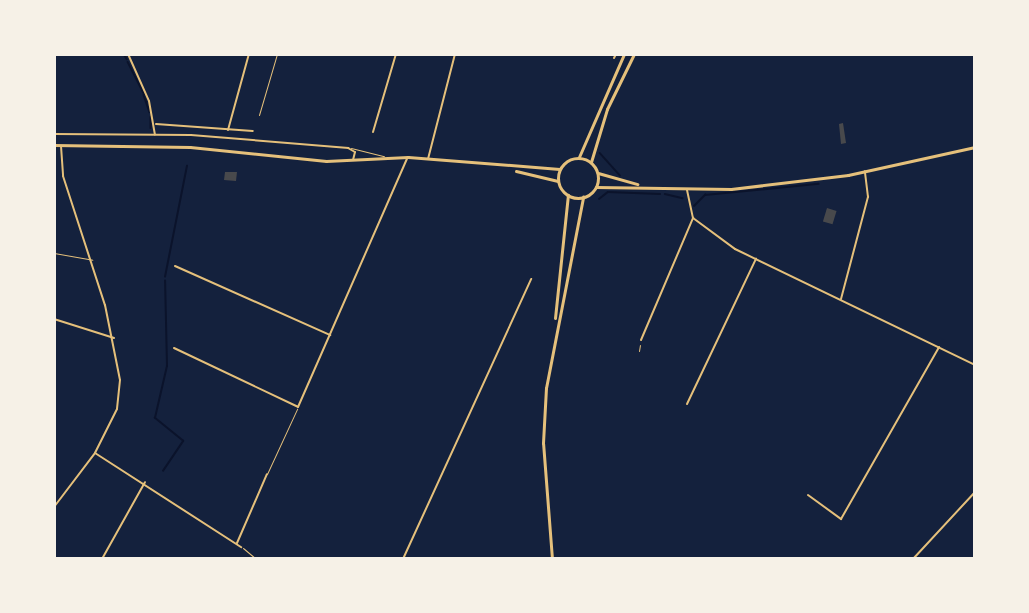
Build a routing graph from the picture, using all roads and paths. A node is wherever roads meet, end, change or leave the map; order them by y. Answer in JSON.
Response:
{"nodes":[{"id":1,"x":128,"y":54,"type":"edge"},
{"id":2,"x":249,"y":54,"type":"edge"},
{"id":3,"x":277,"y":54,"type":"edge"},
{"id":4,"x":396,"y":54,"type":"edge"},
{"id":5,"x":455,"y":54,"type":"edge"},
{"id":6,"x":616,"y":54,"type":"edge"},
{"id":7,"x":624,"y":54,"type":"edge"},
{"id":8,"x":634,"y":54,"type":"edge"},
{"id":9,"x":614,"y":58,"type":"dead end"},
{"id":10,"x":259,"y":115,"type":"dead end"},
{"id":11,"x":156,"y":124,"type":"junction"},
{"id":12,"x":228,"y":130,"type":"junction"},
{"id":13,"x":253,"y":131,"type":"dead end"},
{"id":14,"x":373,"y":132,"type":"dead end"},
{"id":15,"x":54,"y":134,"type":"edge"},
{"id":16,"x":156,"y":134,"type":"junction"},
{"id":17,"x":54,"y":145,"type":"edge"},
{"id":18,"x":61,"y":145,"type":"junction"},
{"id":19,"x":975,"y":147,"type":"edge"},
{"id":20,"x":351,"y":148,"type":"junction"},
{"id":21,"x":385,"y":157,"type":"junction"},
{"id":22,"x":408,"y":157,"type":"junction"},
{"id":23,"x":579,"y":157,"type":"junction"},
{"id":24,"x":428,"y":159,"type":"junction"},
{"id":25,"x":353,"y":161,"type":"junction"},
{"id":26,"x":591,"y":162,"type":"junction"},
{"id":27,"x":508,"y":169,"type":"junction"},
{"id":28,"x":560,"y":169,"type":"junction"},
{"id":29,"x":865,"y":171,"type":"junction"},
{"id":30,"x":598,"y":173,"type":"junction"},
{"id":31,"x":558,"y":181,"type":"junction"},
{"id":32,"x":642,"y":185,"type":"junction"},
{"id":33,"x":596,"y":188,"type":"junction"},
{"id":34,"x":687,"y":189,"type":"junction"},
{"id":35,"x":568,"y":195,"type":"junction"},
{"id":36,"x":583,"y":197,"type":"junction"},
{"id":37,"x":693,"y":218,"type":"junction"},
{"id":38,"x":54,"y":253,"type":"edge"},
{"id":39,"x":756,"y":259,"type":"junction"},
{"id":40,"x":92,"y":260,"type":"junction"},
{"id":41,"x":176,"y":266,"type":"dead end"},
{"id":42,"x":531,"y":279,"type":"dead end"},
{"id":43,"x":841,"y":300,"type":"junction"},
{"id":44,"x":54,"y":319,"type":"edge"},
{"id":45,"x":330,"y":335,"type":"junction"},
{"id":46,"x":553,"y":335,"type":"junction"},
{"id":47,"x":114,"y":338,"type":"junction"},
{"id":48,"x":641,"y":340,"type":"joint"},
{"id":49,"x":939,"y":347,"type":"junction"},
{"id":50,"x":174,"y":348,"type":"dead end"},
{"id":51,"x":639,"y":351,"type":"dead end"},
{"id":52,"x":975,"y":364,"type":"edge"},
{"id":53,"x":687,"y":404,"type":"dead end"},
{"id":54,"x":297,"y":407,"type":"junction"},
{"id":55,"x":95,"y":453,"type":"junction"},
{"id":56,"x":267,"y":474,"type":"joint"},
{"id":57,"x":145,"y":482,"type":"junction"},
{"id":58,"x":975,"y":492,"type":"edge"},
{"id":59,"x":807,"y":495,"type":"dead end"},
{"id":60,"x":54,"y":507,"type":"edge"},
{"id":61,"x":237,"y":543,"type":"junction"},
{"id":62,"x":241,"y":547,"type":"joint"},
{"id":63,"x":102,"y":559,"type":"edge"},
{"id":64,"x":256,"y":559,"type":"edge"},
{"id":65,"x":403,"y":559,"type":"edge"},
{"id":66,"x":552,"y":559,"type":"edge"},
{"id":67,"x":913,"y":559,"type":"edge"}],
"edges":[{"from":1,"to":11,"type":"street"},
{"from":2,"to":12,"type":"street"},
{"from":3,"to":10,"type":"lane"},
{"from":4,"to":14,"type":"street"},
{"from":5,"to":24,"type":"street"},
{"from":6,"to":9,"type":"street"},
{"from":7,"to":23,"type":"main road"},
{"from":8,"to":26,"type":"main road"},
{"from":11,"to":12,"type":"street"},
{"from":11,"to":16,"type":"street"},
{"from":12,"to":13,"type":"street"},
{"from":15,"to":16,"type":"street"},
{"from":16,"to":20,"type":"street"},
{"from":17,"to":18,"type":"main road"},
{"from":18,"to":25,"type":"main road"},
{"from":18,"to":40,"type":"street"},
{"from":19,"to":29,"type":"main road"},
{"from":20,"to":21,"type":"lane"},
{"from":20,"to":25,"type":"street"},
{"from":21,"to":22,"type":"main road"},
{"from":21,"to":25,"type":"main road"},
{"from":22,"to":24,"type":"main road"},
{"from":22,"to":45,"type":"street"},
{"from":23,"to":26,"type":"main road"},
{"from":23,"to":28,"type":"main road"},
{"from":24,"to":27,"type":"main road"},
{"from":26,"to":30,"type":"main road"},
{"from":27,"to":28,"type":"main road"},
{"from":27,"to":31,"type":"main road"},
{"from":28,"to":31,"type":"main road"},
{"from":29,"to":34,"type":"main road"},
{"from":29,"to":43,"type":"street"},
{"from":30,"to":32,"type":"main road"},
{"from":30,"to":33,"type":"main road"},
{"from":31,"to":35,"type":"main road"},
{"from":32,"to":33,"type":"main road"},
{"from":32,"to":34,"type":"main road"},
{"from":33,"to":36,"type":"main road"},
{"from":34,"to":37,"type":"street"},
{"from":35,"to":36,"type":"main road"},
{"from":35,"to":46,"type":"main road"},
{"from":36,"to":46,"type":"main road"},
{"from":37,"to":39,"type":"street"},
{"from":37,"to":48,"type":"street"},
{"from":38,"to":40,"type":"lane"},
{"from":39,"to":43,"type":"street"},
{"from":39,"to":53,"type":"street"},
{"from":40,"to":47,"type":"street"},
{"from":41,"to":45,"type":"street"},
{"from":42,"to":65,"type":"street"},
{"from":43,"to":49,"type":"street"},
{"from":44,"to":47,"type":"street"},
{"from":45,"to":54,"type":"street"},
{"from":46,"to":66,"type":"main road"},
{"from":47,"to":55,"type":"street"},
{"from":48,"to":51,"type":"path"},
{"from":49,"to":52,"type":"street"},
{"from":49,"to":59,"type":"street"},
{"from":50,"to":54,"type":"street"},
{"from":54,"to":56,"type":"lane"},
{"from":55,"to":57,"type":"street"},
{"from":55,"to":60,"type":"street"},
{"from":56,"to":61,"type":"street"},
{"from":57,"to":61,"type":"street"},
{"from":57,"to":63,"type":"street"},
{"from":58,"to":67,"type":"street"},
{"from":61,"to":62,"type":"street"},
{"from":62,"to":64,"type":"lane"}]}
